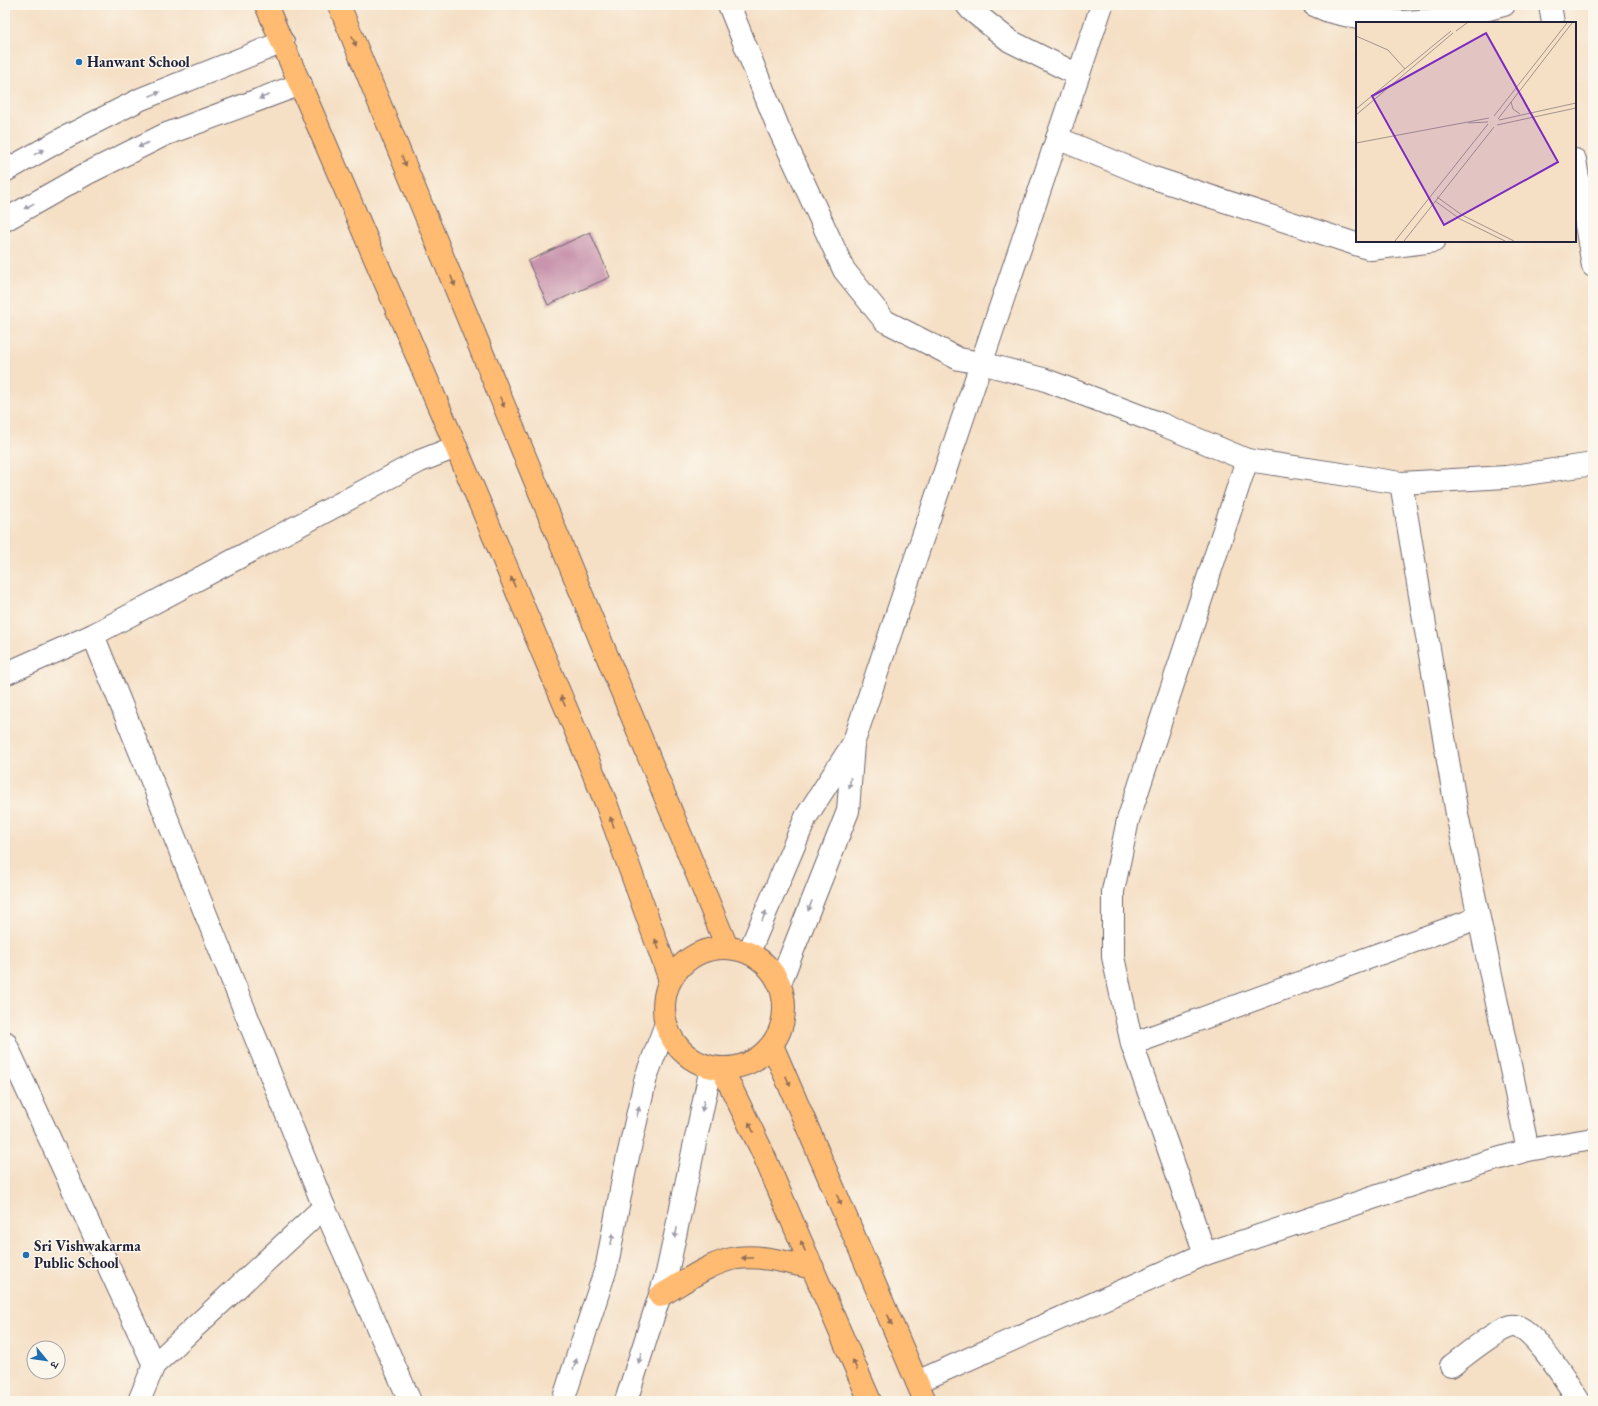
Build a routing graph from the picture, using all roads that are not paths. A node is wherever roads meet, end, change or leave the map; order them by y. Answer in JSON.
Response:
{"nodes":[{"id":1,"x":266,"y":5,"type":"edge"},
{"id":2,"x":339,"y":5,"type":"edge"},
{"id":3,"x":729,"y":5,"type":"edge"},
{"id":4,"x":968,"y":5,"type":"edge"},
{"id":5,"x":1102,"y":5,"type":"edge"},
{"id":6,"x":1314,"y":5,"type":"edge"},
{"id":7,"x":1504,"y":5,"type":"edge"},
{"id":8,"x":1550,"y":5,"type":"edge"},
{"id":9,"x":1553,"y":22,"type":"edge"},
{"id":10,"x":283,"y":42,"type":"junction"},
{"id":11,"x":1078,"y":75,"type":"junction"},
{"id":12,"x":301,"y":84,"type":"junction"},
{"id":13,"x":1057,"y":138,"type":"junction"},
{"id":14,"x":1576,"y":167,"type":"edge"},
{"id":15,"x":5,"y":171,"type":"edge"},
{"id":16,"x":5,"y":220,"type":"edge"},
{"id":17,"x":1584,"y":221,"type":"edge"},
{"id":18,"x":1426,"y":242,"type":"edge"},
{"id":19,"x":1593,"y":266,"type":"edge"},
{"id":20,"x":981,"y":363,"type":"junction"},
{"id":21,"x":456,"y":447,"type":"junction"},
{"id":22,"x":1247,"y":460,"type":"junction"},
{"id":23,"x":1593,"y":464,"type":"edge"},
{"id":24,"x":1401,"y":483,"type":"junction"},
{"id":25,"x":93,"y":635,"type":"junction"},
{"id":26,"x":5,"y":674,"type":"edge"},
{"id":27,"x":853,"y":744,"type":"junction"},
{"id":28,"x":1478,"y":918,"type":"junction"},
{"id":29,"x":727,"y":947,"type":"junction"},
{"id":30,"x":749,"y":952,"type":"junction"},
{"id":31,"x":670,"y":980,"type":"junction"},
{"id":32,"x":780,"y":983,"type":"junction"},
{"id":33,"x":666,"y":1024,"type":"junction"},
{"id":34,"x":5,"y":1042,"type":"edge"},
{"id":35,"x":1132,"y":1044,"type":"junction"},
{"id":36,"x":772,"y":1045,"type":"junction"},
{"id":37,"x":717,"y":1068,"type":"junction"},
{"id":38,"x":1593,"y":1139,"type":"edge"},
{"id":39,"x":1528,"y":1150,"type":"junction"},
{"id":40,"x":324,"y":1207,"type":"junction"},
{"id":41,"x":1205,"y":1254,"type":"junction"},
{"id":42,"x":813,"y":1268,"type":"junction"},
{"id":43,"x":660,"y":1296,"type":"junction"},
{"id":44,"x":154,"y":1366,"type":"junction"},
{"id":45,"x":1451,"y":1366,"type":"dead end"},
{"id":46,"x":921,"y":1392,"type":"edge"},
{"id":47,"x":139,"y":1401,"type":"edge"},
{"id":48,"x":410,"y":1401,"type":"edge"},
{"id":49,"x":563,"y":1401,"type":"edge"},
{"id":50,"x":626,"y":1401,"type":"edge"},
{"id":51,"x":870,"y":1401,"type":"edge"},
{"id":52,"x":1579,"y":1401,"type":"edge"}],
"edges":[{"from":1,"to":10,"type":"main road"},
{"from":2,"to":29,"type":"main road","one_way":true},
{"from":3,"to":20,"type":"street"},
{"from":4,"to":11,"type":"street"},
{"from":5,"to":11,"type":"street"},
{"from":6,"to":7,"type":"street"},
{"from":8,"to":9,"type":"street"},
{"from":10,"to":12,"type":"main road"},
{"from":15,"to":10,"type":"street","one_way":true},
{"from":11,"to":13,"type":"street"},
{"from":12,"to":16,"type":"street","one_way":true},
{"from":12,"to":21,"type":"main road"},
{"from":13,"to":18,"type":"street"},
{"from":13,"to":20,"type":"street"},
{"from":14,"to":17,"type":"street"},
{"from":17,"to":19,"type":"street"},
{"from":20,"to":22,"type":"street"},
{"from":20,"to":27,"type":"street"},
{"from":21,"to":25,"type":"street"},
{"from":31,"to":21,"type":"main road","one_way":true},
{"from":22,"to":24,"type":"street"},
{"from":22,"to":35,"type":"street"},
{"from":23,"to":24,"type":"street"},
{"from":24,"to":28,"type":"street"},
{"from":25,"to":26,"type":"street"},
{"from":25,"to":40,"type":"street"},
{"from":30,"to":27,"type":"street","one_way":true},
{"from":27,"to":32,"type":"street","one_way":true},
{"from":28,"to":35,"type":"street"},
{"from":28,"to":39,"type":"street"},
{"from":29,"to":30,"type":"main road"},
{"from":29,"to":31,"type":"main road"},
{"from":30,"to":32,"type":"main road"},
{"from":31,"to":33,"type":"main road"},
{"from":32,"to":36,"type":"main road"},
{"from":33,"to":37,"type":"main road"},
{"from":49,"to":33,"type":"street","one_way":true},
{"from":34,"to":44,"type":"street"},
{"from":35,"to":41,"type":"street"},
{"from":36,"to":37,"type":"main road"},
{"from":36,"to":46,"type":"main road","one_way":true},
{"from":42,"to":37,"type":"main road","one_way":true},
{"from":37,"to":43,"type":"street","one_way":true},
{"from":38,"to":39,"type":"street"},
{"from":39,"to":41,"type":"street"},
{"from":40,"to":44,"type":"street"},
{"from":40,"to":48,"type":"street"},
{"from":41,"to":46,"type":"street"},
{"from":42,"to":43,"type":"main road","one_way":true},
{"from":51,"to":42,"type":"main road","one_way":true},
{"from":43,"to":50,"type":"street","one_way":true},
{"from":44,"to":47,"type":"street"},
{"from":45,"to":52,"type":"street"}]}
